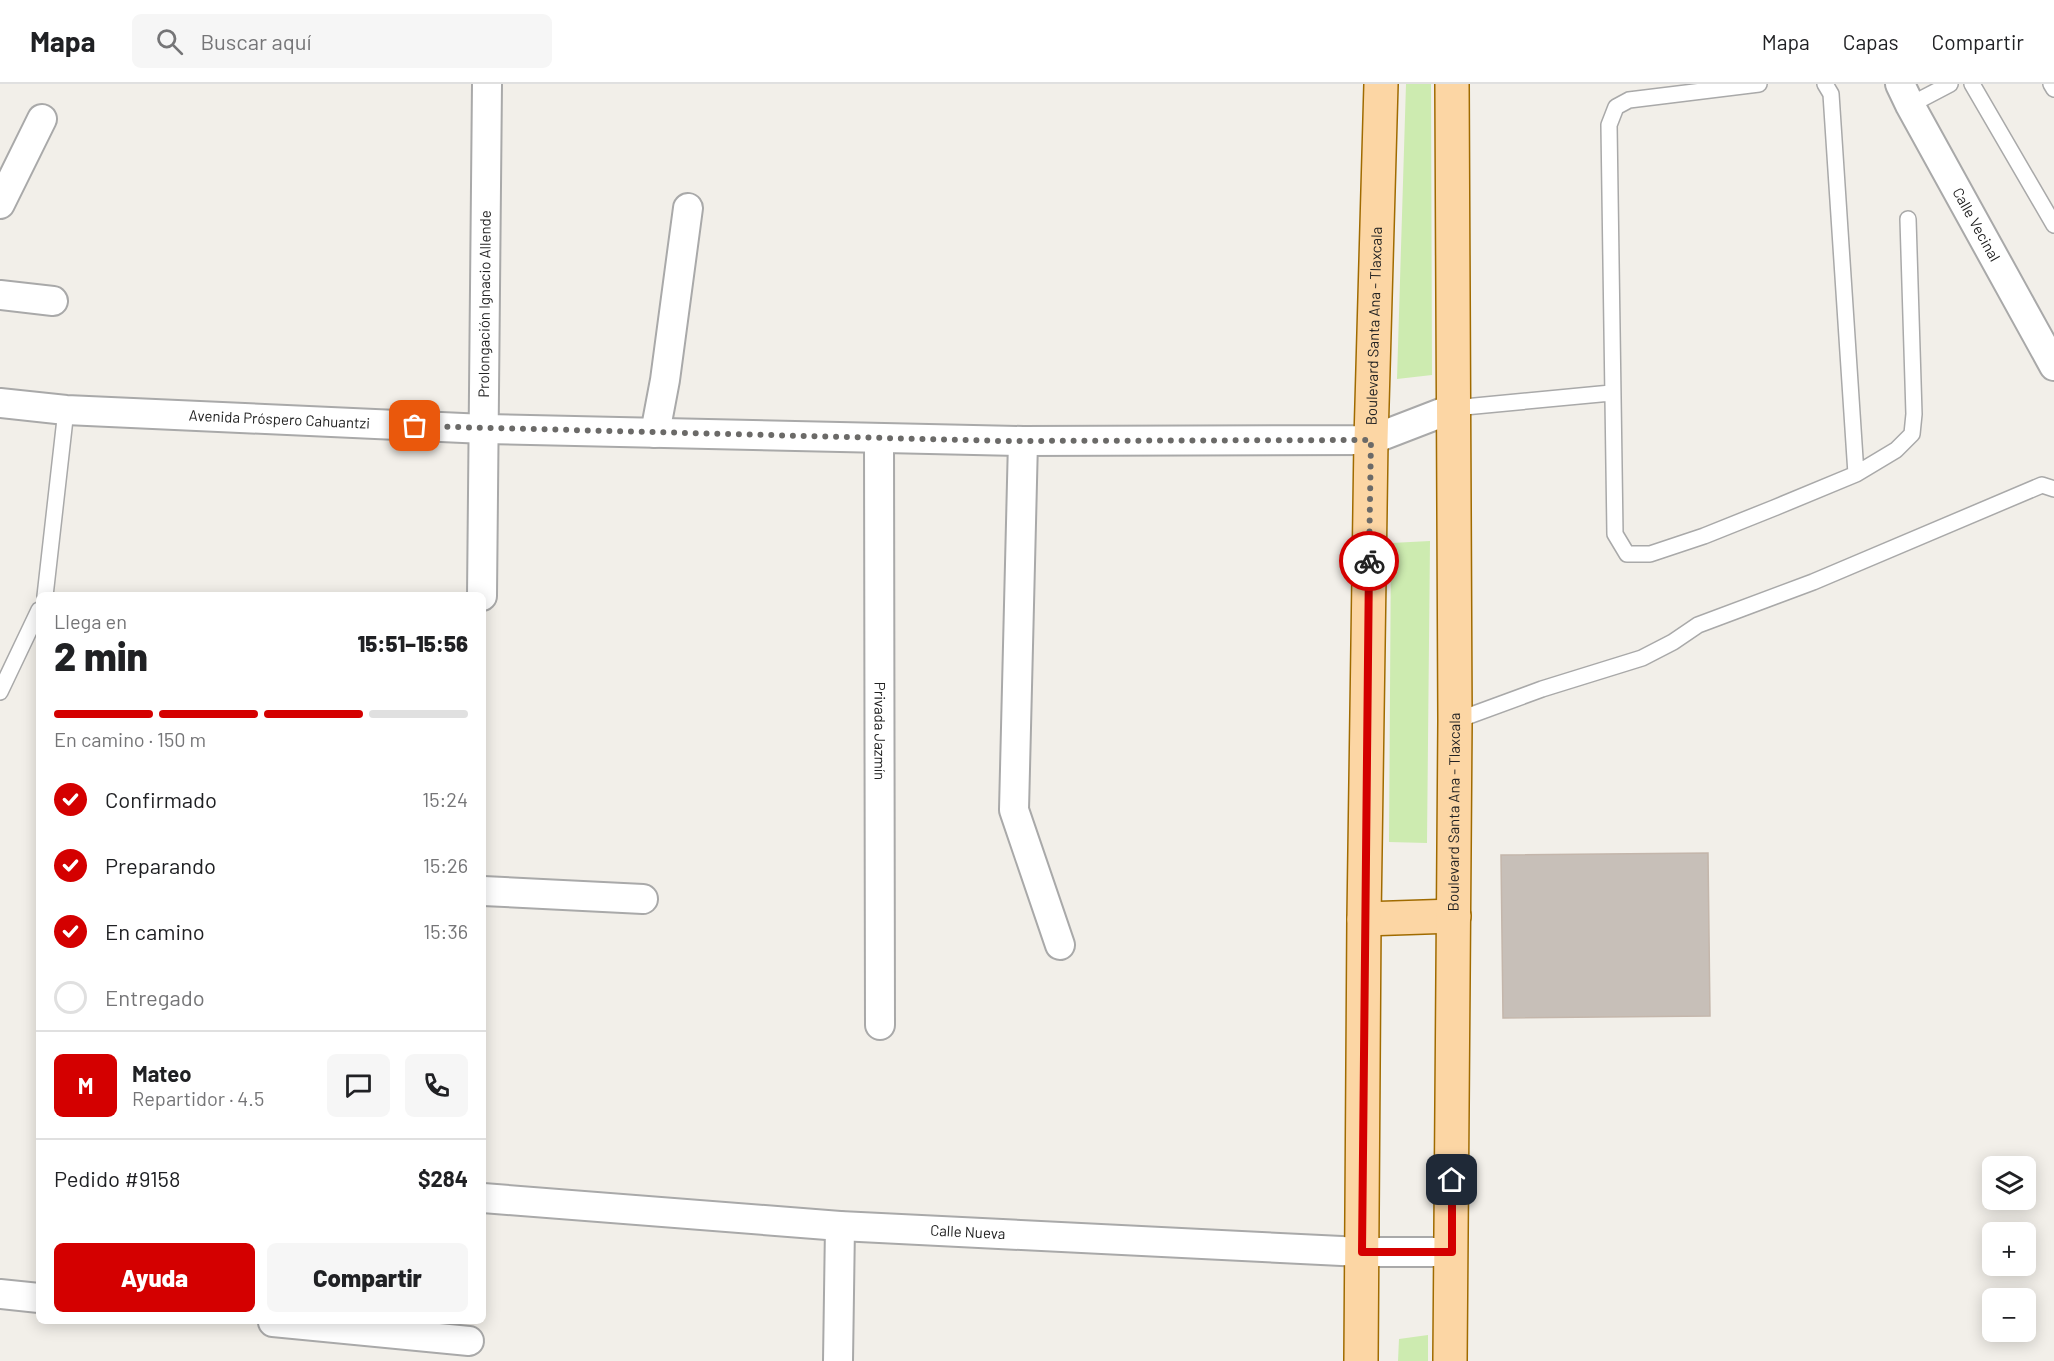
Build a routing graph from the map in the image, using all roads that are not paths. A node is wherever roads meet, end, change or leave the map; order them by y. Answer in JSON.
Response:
{"nodes":[{"id":1,"x":487,"y":84,"type":"edge"},
{"id":2,"x":1381,"y":84,"type":"edge"},
{"id":3,"x":1452,"y":84,"type":"edge"},
{"id":4,"x":1758,"y":84,"type":"edge"},
{"id":5,"x":1825,"y":84,"type":"edge"},
{"id":6,"x":1950,"y":84,"type":"edge"},
{"id":7,"x":1972,"y":84,"type":"edge"},
{"id":8,"x":2051,"y":84,"type":"edge"},
{"id":9,"x":2054,"y":89,"type":"edge"},
{"id":10,"x":1905,"y":94,"type":"edge"},
{"id":11,"x":42,"y":119,"type":"dead end"},
{"id":12,"x":0,"y":204,"type":"edge"},
{"id":13,"x":688,"y":208,"type":"dead end"},
{"id":14,"x":1908,"y":219,"type":"dead end"},
{"id":15,"x":2054,"y":225,"type":"edge"},
{"id":16,"x":0,"y":295,"type":"edge"},
{"id":17,"x":53,"y":301,"type":"dead end"},
{"id":18,"x":2054,"y":366,"type":"edge"},
{"id":19,"x":1611,"y":393,"type":"junction"},
{"id":20,"x":0,"y":403,"type":"edge"},
{"id":21,"x":1454,"y":408,"type":"junction"},
{"id":22,"x":66,"y":411,"type":"junction"},
{"id":23,"x":485,"y":429,"type":"junction"},
{"id":24,"x":655,"y":433,"type":"junction"},
{"id":25,"x":879,"y":438,"type":"junction"},
{"id":26,"x":1371,"y":440,"type":"junction"},
{"id":27,"x":1023,"y":441,"type":"junction"},
{"id":28,"x":1856,"y":474,"type":"junction"},
{"id":29,"x":2054,"y":489,"type":"edge"},
{"id":30,"x":45,"y":592,"type":"edge"},
{"id":31,"x":482,"y":592,"type":"edge"},
{"id":32,"x":36,"y":616,"type":"edge"},
{"id":33,"x":0,"y":692,"type":"edge"},
{"id":34,"x":1455,"y":721,"type":"junction"},
{"id":35,"x":486,"y":891,"type":"edge"},
{"id":36,"x":643,"y":898,"type":"dead end"},
{"id":37,"x":1454,"y":916,"type":"junction"},
{"id":38,"x":1364,"y":919,"type":"junction"},
{"id":39,"x":1060,"y":945,"type":"dead end"},
{"id":40,"x":880,"y":1025,"type":"dead end"},
{"id":41,"x":486,"y":1198,"type":"edge"},
{"id":42,"x":840,"y":1226,"type":"junction"},
{"id":43,"x":1362,"y":1252,"type":"junction"},
{"id":44,"x":1452,"y":1252,"type":"junction"},
{"id":45,"x":0,"y":1294,"type":"edge"},
{"id":46,"x":36,"y":1298,"type":"edge"},
{"id":47,"x":294,"y":1324,"type":"edge"},
{"id":48,"x":469,"y":1341,"type":"edge"},
{"id":49,"x":838,"y":1361,"type":"edge"},
{"id":50,"x":1361,"y":1361,"type":"edge"},
{"id":51,"x":1450,"y":1361,"type":"edge"}],
"edges":[{"from":1,"to":23,"type":"street","name":"Prolongación Ignacio Allende"},
{"from":2,"to":26,"type":"main road","name":"Boulevard Santa Ana - Tlaxcala"},
{"from":3,"to":21,"type":"main road","name":"Boulevard Santa Ana - Tlaxcala"},
{"from":4,"to":19,"type":"lane"},
{"from":5,"to":28,"type":"lane"},
{"from":6,"to":10,"type":"lane"},
{"from":7,"to":15,"type":"lane"},
{"from":8,"to":9,"type":"lane"},
{"from":10,"to":18,"type":"street","name":"Calle Vecinal"},
{"from":11,"to":12,"type":"street"},
{"from":13,"to":24,"type":"street"},
{"from":14,"to":28,"type":"lane"},
{"from":16,"to":17,"type":"street"},
{"from":19,"to":21,"type":"lane"},
{"from":19,"to":28,"type":"lane"},
{"from":20,"to":22,"type":"street","name":"Avenida Próspero Cahuantzi"},
{"from":21,"to":26,"type":"street","name":"Avenida Próspero Cahuantzi"},
{"from":21,"to":34,"type":"main road","name":"Boulevard Santa Ana - Tlaxcala"},
{"from":22,"to":23,"type":"street","name":"Avenida Próspero Cahuantzi"},
{"from":22,"to":30,"type":"lane"},
{"from":23,"to":24,"type":"street","name":"Avenida Próspero Cahuantzi"},
{"from":23,"to":31,"type":"street","name":"Prolongación Ignacio Allende"},
{"from":24,"to":25,"type":"street","name":"Avenida Próspero Cahuantzi"},
{"from":25,"to":27,"type":"street","name":"Avenida Próspero Cahuantzi"},
{"from":25,"to":40,"type":"street","name":"Privada Jazmín"},
{"from":26,"to":27,"type":"street","name":"Avenida Próspero Cahuantzi"},
{"from":26,"to":38,"type":"main road","name":"Boulevard Santa Ana - Tlaxcala"},
{"from":27,"to":39,"type":"street"},
{"from":29,"to":34,"type":"lane"},
{"from":32,"to":33,"type":"lane"},
{"from":34,"to":37,"type":"main road","name":"Boulevard Santa Ana - Tlaxcala"},
{"from":35,"to":36,"type":"street"},
{"from":37,"to":38,"type":"main road"},
{"from":37,"to":44,"type":"main road","name":"Boulevard Santa Ana - Tlaxcala"},
{"from":38,"to":43,"type":"main road","name":"Boulevard Santa Ana - Tlaxcala"},
{"from":41,"to":42,"type":"street","name":"Calle Nueva"},
{"from":42,"to":43,"type":"street","name":"Calle Nueva"},
{"from":42,"to":49,"type":"street"},
{"from":43,"to":44,"type":"street","name":"Calle Nueva"},
{"from":43,"to":50,"type":"main road","name":"Boulevard Santa Ana - Tlaxcala"},
{"from":44,"to":51,"type":"main road","name":"Boulevard Santa Ana - Tlaxcala"},
{"from":45,"to":46,"type":"street"},
{"from":47,"to":48,"type":"street"}]}
